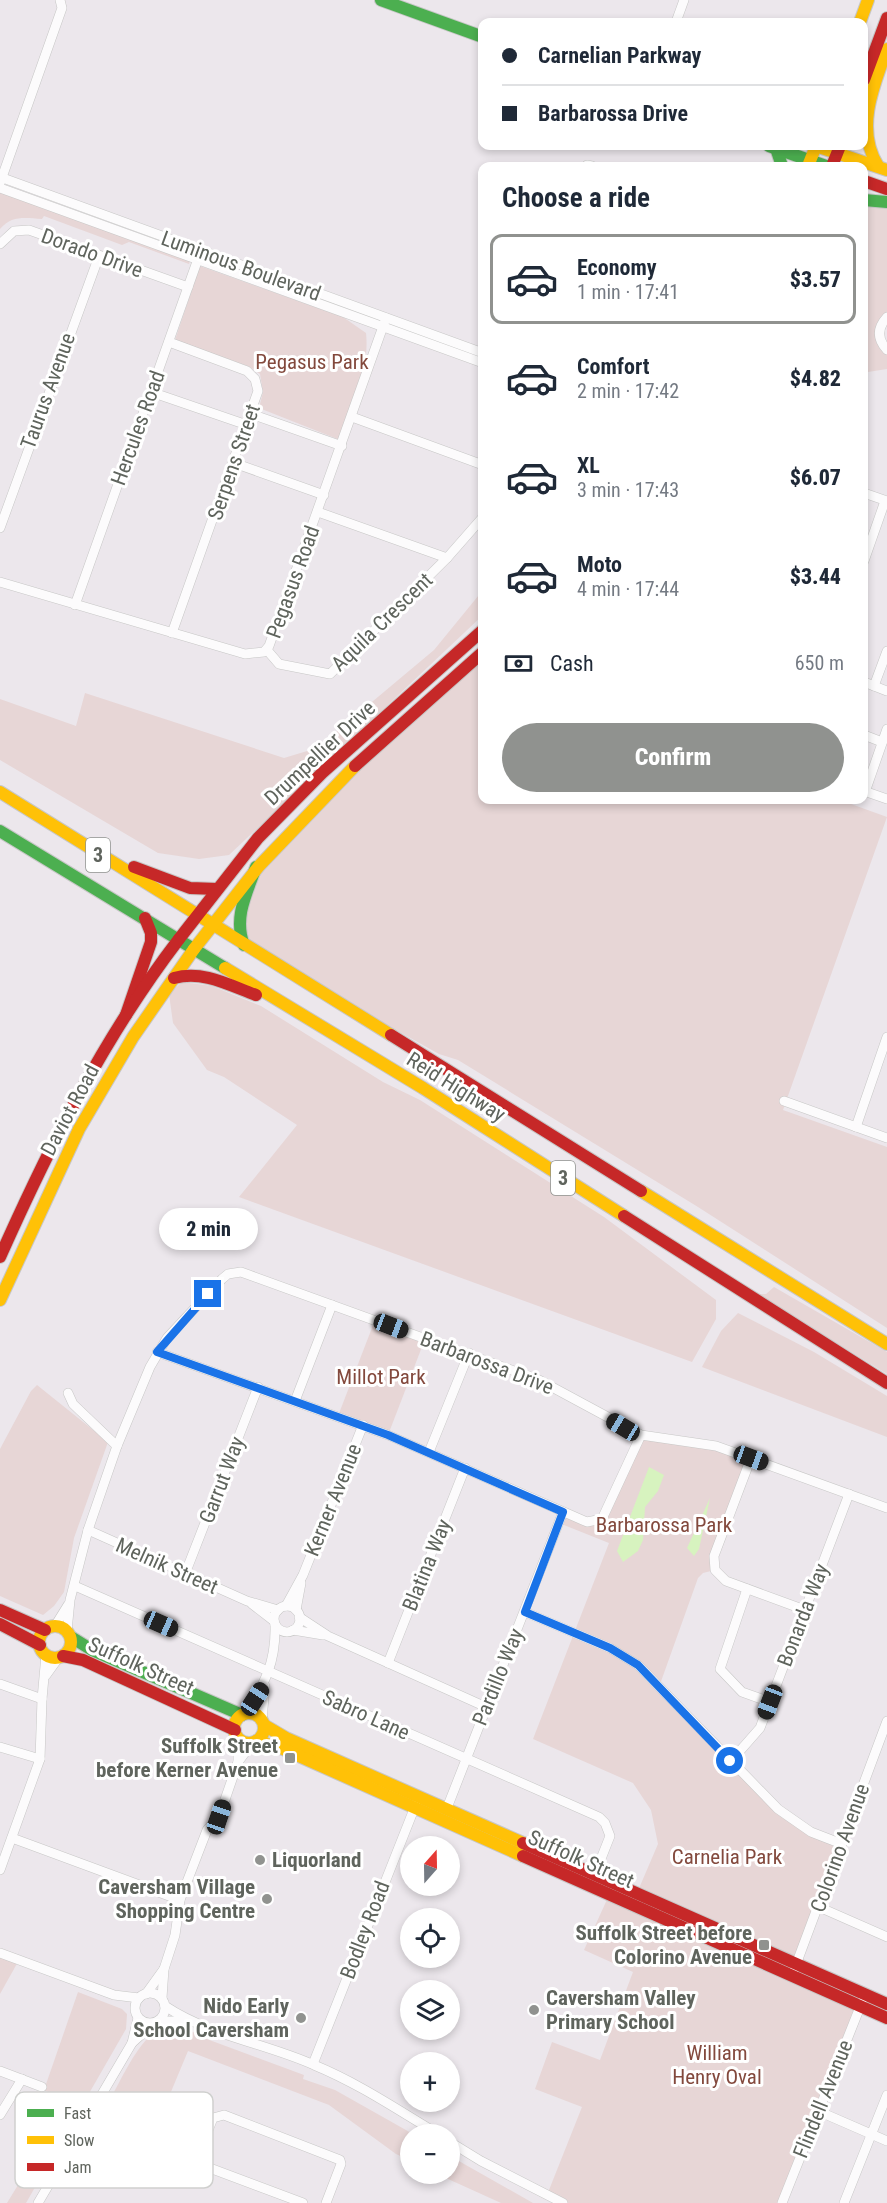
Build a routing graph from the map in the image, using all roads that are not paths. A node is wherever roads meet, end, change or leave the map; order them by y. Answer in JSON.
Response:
{"nodes":[{"id":1,"x":60,"y":0,"type":"edge"},
{"id":2,"x":381,"y":0,"type":"edge"},
{"id":3,"x":684,"y":0,"type":"edge"},
{"id":4,"x":868,"y":0,"type":"edge"},
{"id":5,"x":677,"y":18,"type":"edge"},
{"id":6,"x":861,"y":18,"type":"edge"},
{"id":7,"x":887,"y":18,"type":"edge"},
{"id":8,"x":478,"y":35,"type":"edge"},
{"id":9,"x":887,"y":49,"type":"edge"},
{"id":10,"x":868,"y":69,"type":"edge"},
{"id":11,"x":779,"y":150,"type":"edge"},
{"id":12,"x":840,"y":150,"type":"edge"},
{"id":13,"x":805,"y":162,"type":"edge"},
{"id":14,"x":882,"y":168,"type":"edge"},
{"id":15,"x":1,"y":181,"type":"edge"},
{"id":16,"x":868,"y":182,"type":"edge"},
{"id":17,"x":887,"y":189,"type":"edge"},
{"id":18,"x":868,"y":200,"type":"edge"},
{"id":19,"x":887,"y":202,"type":"edge"},
{"id":20,"x":0,"y":244,"type":"edge"},
{"id":21,"x":99,"y":256,"type":"junction"},
{"id":22,"x":200,"y":256,"type":"junction"},
{"id":23,"x":188,"y":287,"type":"junction"},
{"id":24,"x":887,"y":317,"type":"edge"},
{"id":25,"x":384,"y":322,"type":"junction"},
{"id":26,"x":169,"y":342,"type":"junction"},
{"id":27,"x":887,"y":350,"type":"edge"},
{"id":28,"x":478,"y":351,"type":"edge"},
{"id":29,"x":478,"y":361,"type":"edge"},
{"id":30,"x":151,"y":392,"type":"junction"},
{"id":31,"x":251,"y":414,"type":"junction"},
{"id":32,"x":352,"y":417,"type":"junction"},
{"id":33,"x":247,"y":426,"type":"junction"},
{"id":34,"x":342,"y":446,"type":"junction"},
{"id":35,"x":234,"y":463,"type":"junction"},
{"id":36,"x":478,"y":463,"type":"edge"},
{"id":37,"x":868,"y":494,"type":"edge"},
{"id":38,"x":324,"y":495,"type":"junction"},
{"id":39,"x":886,"y":501,"type":"edge"},
{"id":40,"x":318,"y":512,"type":"junction"},
{"id":41,"x":478,"y":523,"type":"edge"},
{"id":42,"x":0,"y":528,"type":"edge"},
{"id":43,"x":868,"y":550,"type":"edge"},
{"id":44,"x":447,"y":558,"type":"junction"},
{"id":45,"x":0,"y":582,"type":"edge"},
{"id":46,"x":75,"y":605,"type":"junction"},
{"id":47,"x":172,"y":633,"type":"junction"},
{"id":48,"x":478,"y":634,"type":"edge"},
{"id":49,"x":267,"y":650,"type":"junction"},
{"id":50,"x":887,"y":651,"type":"edge"},
{"id":51,"x":478,"y":656,"type":"edge"},
{"id":52,"x":868,"y":684,"type":"edge"},
{"id":53,"x":874,"y":686,"type":"junction"},
{"id":54,"x":887,"y":691,"type":"edge"},
{"id":55,"x":887,"y":729,"type":"edge"},
{"id":56,"x":868,"y":736,"type":"edge"},
{"id":57,"x":882,"y":741,"type":"junction"},
{"id":58,"x":868,"y":780,"type":"edge"},
{"id":59,"x":0,"y":786,"type":"edge"},
{"id":60,"x":0,"y":792,"type":"edge"},
{"id":61,"x":868,"y":792,"type":"edge"},
{"id":62,"x":887,"y":799,"type":"edge"},
{"id":63,"x":0,"y":831,"type":"edge"},
{"id":64,"x":256,"y":867,"type":"junction"},
{"id":65,"x":217,"y":889,"type":"junction"},
{"id":66,"x":196,"y":916,"type":"junction"},
{"id":67,"x":145,"y":918,"type":"junction"},
{"id":68,"x":211,"y":925,"type":"junction"},
{"id":69,"x":179,"y":939,"type":"junction"},
{"id":70,"x":244,"y":945,"type":"junction"},
{"id":71,"x":194,"y":949,"type":"junction"},
{"id":72,"x":174,"y":978,"type":"junction"},
{"id":73,"x":288,"y":1006,"type":"junction"},
{"id":74,"x":126,"y":1015,"type":"junction"},
{"id":75,"x":887,"y":1037,"type":"edge"},
{"id":76,"x":784,"y":1101,"type":"dead end"},
{"id":77,"x":856,"y":1127,"type":"junction"},
{"id":78,"x":887,"y":1138,"type":"edge"},
{"id":79,"x":0,"y":1257,"type":"edge"},
{"id":80,"x":0,"y":1300,"type":"edge"},
{"id":81,"x":332,"y":1305,"type":"junction"},
{"id":82,"x":887,"y":1344,"type":"edge"},
{"id":83,"x":157,"y":1352,"type":"junction"},
{"id":84,"x":469,"y":1353,"type":"junction"},
{"id":85,"x":887,"y":1383,"type":"edge"},
{"id":86,"x":258,"y":1387,"type":"junction"},
{"id":87,"x":68,"y":1393,"type":"dead end"},
{"id":88,"x":295,"y":1401,"type":"junction"},
{"id":89,"x":363,"y":1425,"type":"junction"},
{"id":90,"x":641,"y":1435,"type":"junction"},
{"id":91,"x":117,"y":1446,"type":"junction"},
{"id":92,"x":429,"y":1452,"type":"junction"},
{"id":93,"x":751,"y":1458,"type":"junction"},
{"id":94,"x":465,"y":1468,"type":"junction"},
{"id":95,"x":849,"y":1494,"type":"junction"},
{"id":96,"x":887,"y":1508,"type":"edge"},
{"id":97,"x":563,"y":1512,"type":"junction"},
{"id":98,"x":88,"y":1530,"type":"junction"},
{"id":99,"x":185,"y":1574,"type":"junction"},
{"id":100,"x":303,"y":1575,"type":"junction"},
{"id":101,"x":75,"y":1586,"type":"junction"},
{"id":102,"x":747,"y":1589,"type":"junction"},
{"id":103,"x":247,"y":1601,"type":"junction"},
{"id":104,"x":282,"y":1608,"type":"junction"},
{"id":105,"x":0,"y":1610,"type":"edge"},
{"id":106,"x":805,"y":1610,"type":"junction"},
{"id":107,"x":525,"y":1612,"type":"junction"},
{"id":108,"x":297,"y":1614,"type":"junction"},
{"id":109,"x":275,"y":1623,"type":"junction"},
{"id":110,"x":0,"y":1624,"type":"edge"},
{"id":111,"x":292,"y":1630,"type":"junction"},
{"id":112,"x":60,"y":1631,"type":"junction"},
{"id":113,"x":328,"y":1636,"type":"junction"},
{"id":114,"x":276,"y":1650,"type":"junction"},
{"id":115,"x":52,"y":1653,"type":"junction"},
{"id":116,"x":388,"y":1663,"type":"junction"},
{"id":117,"x":269,"y":1671,"type":"junction"},
{"id":118,"x":265,"y":1683,"type":"junction"},
{"id":119,"x":0,"y":1684,"type":"edge"},
{"id":120,"x":42,"y":1699,"type":"junction"},
{"id":121,"x":770,"y":1702,"type":"junction"},
{"id":122,"x":486,"y":1707,"type":"junction"},
{"id":123,"x":243,"y":1715,"type":"junction"},
{"id":124,"x":887,"y":1721,"type":"edge"},
{"id":125,"x":263,"y":1723,"type":"junction"},
{"id":126,"x":236,"y":1733,"type":"junction"},
{"id":127,"x":255,"y":1742,"type":"junction"},
{"id":128,"x":0,"y":1747,"type":"edge"},
{"id":129,"x":40,"y":1759,"type":"junction"},
{"id":130,"x":466,"y":1759,"type":"junction"},
{"id":131,"x":730,"y":1761,"type":"junction"},
{"id":132,"x":238,"y":1762,"type":"junction"},
{"id":133,"x":416,"y":1802,"type":"junction"},
{"id":134,"x":447,"y":1808,"type":"junction"},
{"id":135,"x":12,"y":1838,"type":"junction"},
{"id":136,"x":842,"y":1844,"type":"junction"},
{"id":137,"x":0,"y":1870,"type":"edge"},
{"id":138,"x":595,"y":1874,"type":"junction"},
{"id":139,"x":180,"y":1900,"type":"junction"},
{"id":140,"x":819,"y":1907,"type":"junction"},
{"id":141,"x":887,"y":1937,"type":"edge"},
{"id":142,"x":0,"y":1953,"type":"edge"},
{"id":143,"x":164,"y":1969,"type":"junction"},
{"id":144,"x":794,"y":1969,"type":"junction"},
{"id":145,"x":114,"y":1995,"type":"junction"},
{"id":146,"x":142,"y":1996,"type":"junction"},
{"id":147,"x":862,"y":2000,"type":"junction"},
{"id":148,"x":164,"y":2002,"type":"junction"},
{"id":149,"x":887,"y":2004,"type":"edge"},
{"id":150,"x":136,"y":2015,"type":"junction"},
{"id":151,"x":887,"y":2018,"type":"edge"},
{"id":152,"x":188,"y":2021,"type":"junction"},
{"id":153,"x":156,"y":2022,"type":"junction"},
{"id":154,"x":132,"y":2043,"type":"junction"},
{"id":155,"x":314,"y":2064,"type":"junction"},
{"id":156,"x":0,"y":2071,"type":"edge"},
{"id":157,"x":22,"y":2079,"type":"junction"},
{"id":158,"x":42,"y":2088,"type":"dead end"},
{"id":159,"x":103,"y":2092,"type":"edge"},
{"id":160,"x":887,"y":2095,"type":"edge"},
{"id":161,"x":818,"y":2111,"type":"junction"},
{"id":162,"x":0,"y":2115,"type":"edge"},
{"id":163,"x":213,"y":2118,"type":"edge"},
{"id":164,"x":422,"y":2124,"type":"edge"},
{"id":165,"x":871,"y":2134,"type":"junction"},
{"id":166,"x":887,"y":2141,"type":"edge"},
{"id":167,"x":460,"y":2148,"type":"edge"},
{"id":168,"x":213,"y":2170,"type":"edge"},
{"id":169,"x":47,"y":2188,"type":"edge"},
{"id":170,"x":275,"y":2192,"type":"junction"},
{"id":171,"x":549,"y":2200,"type":"edge"},
{"id":172,"x":38,"y":2203,"type":"edge"},
{"id":173,"x":271,"y":2203,"type":"edge"},
{"id":174,"x":303,"y":2203,"type":"edge"},
{"id":175,"x":326,"y":2203,"type":"edge"},
{"id":176,"x":563,"y":2203,"type":"edge"},
{"id":177,"x":782,"y":2203,"type":"edge"},
{"id":178,"x":844,"y":2203,"type":"edge"}],
"edges":[{"from":1,"to":15,"type":"street"},
{"from":2,"to":8,"type":"main road"},
{"from":3,"to":5,"type":"street"},
{"from":4,"to":6,"type":"main road"},
{"from":7,"to":10,"type":"main road"},
{"from":9,"to":14,"type":"main road"},
{"from":11,"to":13,"type":"main road"},
{"from":12,"to":14,"type":"main road"},
{"from":15,"to":22,"type":"street","name":"Luminous Boulevard"},
{"from":16,"to":17,"type":"main road"},
{"from":18,"to":19,"type":"main road"},
{"from":20,"to":21,"type":"street","name":"Dorado Drive"},
{"from":21,"to":23,"type":"street","name":"Dorado Drive"},
{"from":21,"to":42,"type":"street","name":"Taurus Avenue"},
{"from":22,"to":23,"type":"street","name":"Hercules Road"},
{"from":22,"to":25,"type":"street","name":"Luminous Boulevard"},
{"from":23,"to":26,"type":"street","name":"Hercules Road"},
{"from":24,"to":27,"type":"street"},
{"from":25,"to":28,"type":"street","name":"Luminous Boulevard"},
{"from":25,"to":29,"type":"street","name":"Luminous Boulevard"},
{"from":25,"to":32,"type":"street","name":"Pegasus Road"},
{"from":26,"to":30,"type":"street","name":"Hercules Road"},
{"from":26,"to":31,"type":"street","name":"Serpens Street"},
{"from":30,"to":33,"type":"street"},
{"from":30,"to":46,"type":"street","name":"Hercules Road"},
{"from":31,"to":33,"type":"street","name":"Serpens Street"},
{"from":31,"to":34,"type":"street"},
{"from":32,"to":34,"type":"street","name":"Pegasus Road"},
{"from":32,"to":36,"type":"street"},
{"from":33,"to":35,"type":"street","name":"Serpens Street"},
{"from":34,"to":38,"type":"street","name":"Pegasus Road"},
{"from":35,"to":38,"type":"street"},
{"from":35,"to":47,"type":"street","name":"Serpens Street"},
{"from":37,"to":39,"type":"street"},
{"from":38,"to":40,"type":"street","name":"Pegasus Road"},
{"from":39,"to":43,"type":"street"},
{"from":40,"to":44,"type":"street"},
{"from":40,"to":49,"type":"street","name":"Pegasus Road"},
{"from":41,"to":44,"type":"street","name":"Aquila Crescent"},
{"from":44,"to":49,"type":"street","name":"Aquila Crescent"},
{"from":45,"to":46,"type":"street","name":"Pegasus Road"},
{"from":46,"to":47,"type":"street","name":"Pegasus Road"},
{"from":47,"to":49,"type":"street","name":"Pegasus Road"},
{"from":48,"to":65,"type":"main road","name":"Drumpellier Drive"},
{"from":50,"to":53,"type":"street"},
{"from":51,"to":64,"type":"main road","name":"Drumpellier Drive"},
{"from":52,"to":53,"type":"street"},
{"from":53,"to":54,"type":"street"},
{"from":55,"to":57,"type":"street"},
{"from":56,"to":57,"type":"street"},
{"from":57,"to":58,"type":"street"},
{"from":59,"to":65,"type":"main road"},
{"from":60,"to":66,"type":"main road","name":"Reid Highway","number":"3"},
{"from":61,"to":62,"type":"street"},
{"from":63,"to":67,"type":"main road","name":"Reid Highway","number":"3"},
{"from":64,"to":68,"type":"main road","name":"Drumpellier Drive"},
{"from":64,"to":70,"type":"main road"},
{"from":65,"to":66,"type":"main road","name":"Drumpellier Drive"},
{"from":66,"to":68,"type":"main road","name":"Reid Highway","number":"3"},
{"from":66,"to":69,"type":"main road","name":"Drumpellier Drive"},
{"from":67,"to":69,"type":"main road","name":"Reid Highway","number":"3"},
{"from":67,"to":74,"type":"main road"},
{"from":68,"to":70,"type":"main road","name":"Reid Highway","number":"3"},
{"from":68,"to":71,"type":"main road","name":"Drumpellier Drive"},
{"from":69,"to":71,"type":"main road","name":"Reid Highway","number":"3"},
{"from":69,"to":74,"type":"main road","name":"Daviot Road"},
{"from":70,"to":82,"type":"main road","name":"Reid Highway","number":"3"},
{"from":71,"to":72,"type":"main road","name":"Daviot Road"},
{"from":71,"to":73,"type":"main road","name":"Reid Highway","number":"3"},
{"from":72,"to":73,"type":"main road"},
{"from":72,"to":80,"type":"main road","name":"Daviot Road"},
{"from":73,"to":85,"type":"main road","name":"Reid Highway","number":"3"},
{"from":74,"to":79,"type":"main road","name":"Daviot Road"},
{"from":75,"to":77,"type":"street"},
{"from":76,"to":77,"type":"street"},
{"from":77,"to":78,"type":"street"},
{"from":81,"to":83,"type":"street","name":"Barbarossa Drive"},
{"from":81,"to":84,"type":"street","name":"Barbarossa Drive"},
{"from":81,"to":88,"type":"street"},
{"from":83,"to":86,"type":"street"},
{"from":83,"to":91,"type":"street","name":"Barbarossa Drive"},
{"from":84,"to":90,"type":"street","name":"Barbarossa Drive"},
{"from":84,"to":92,"type":"street"},
{"from":86,"to":88,"type":"street"},
{"from":86,"to":99,"type":"street","name":"Garrut Way"},
{"from":87,"to":91,"type":"street"},
{"from":88,"to":89,"type":"street"},
{"from":89,"to":92,"type":"street"},
{"from":89,"to":100,"type":"street","name":"Kerner Avenue"},
{"from":90,"to":93,"type":"street","name":"Barbarossa Drive"},
{"from":90,"to":97,"type":"street"},
{"from":91,"to":98,"type":"street","name":"Barbarossa Drive"},
{"from":92,"to":94,"type":"street"},
{"from":93,"to":95,"type":"street","name":"Barbarossa Drive"},
{"from":93,"to":102,"type":"street"},
{"from":94,"to":97,"type":"street"},
{"from":94,"to":116,"type":"street","name":"Blatina Way"},
{"from":95,"to":96,"type":"street","name":"Barbarossa Drive"},
{"from":95,"to":106,"type":"street","name":"Bonarda Way"},
{"from":97,"to":107,"type":"street","name":"Pardillo Way"},
{"from":98,"to":99,"type":"street","name":"Melnik Street"},
{"from":98,"to":101,"type":"street","name":"Barbarossa Drive"},
{"from":99,"to":103,"type":"street","name":"Melnik Street"},
{"from":100,"to":104,"type":"street","name":"Kerner Avenue"},
{"from":100,"to":108,"type":"street","name":"Kerner Avenue"},
{"from":101,"to":112,"type":"street","name":"Barbarossa Drive"},
{"from":101,"to":117,"type":"street","name":"Sabro Lane"},
{"from":102,"to":106,"type":"street"},
{"from":102,"to":121,"type":"street"},
{"from":103,"to":104,"type":"street","name":"Melnik Street"},
{"from":103,"to":109,"type":"street","name":"Melnik Street"},
{"from":104,"to":108,"type":"street"},
{"from":104,"to":109,"type":"street"},
{"from":105,"to":112,"type":"main road","name":"Suffolk Street"},
{"from":106,"to":121,"type":"street","name":"Bonarda Way"},
{"from":107,"to":122,"type":"street","name":"Pardillo Way"},
{"from":107,"to":131,"type":"street"},
{"from":108,"to":111,"type":"street"},
{"from":108,"to":113,"type":"street"},
{"from":109,"to":111,"type":"street"},
{"from":109,"to":114,"type":"street"},
{"from":110,"to":115,"type":"main road","name":"Suffolk Street"},
{"from":111,"to":113,"type":"street"},
{"from":111,"to":114,"type":"street"},
{"from":112,"to":115,"type":"main road"},
{"from":112,"to":115,"type":"main road"},
{"from":112,"to":123,"type":"main road","name":"Suffolk Street"},
{"from":113,"to":116,"type":"street"},
{"from":114,"to":117,"type":"street"},
{"from":115,"to":120,"type":"street"},
{"from":115,"to":126,"type":"main road","name":"Suffolk Street"},
{"from":116,"to":122,"type":"street"},
{"from":117,"to":118,"type":"street"},
{"from":117,"to":130,"type":"street","name":"Sabro Lane"},
{"from":118,"to":123,"type":"street"},
{"from":118,"to":125,"type":"street"},
{"from":119,"to":120,"type":"street"},
{"from":120,"to":129,"type":"street"},
{"from":121,"to":131,"type":"street","name":"Bonarda Way"},
{"from":122,"to":130,"type":"street","name":"Pardillo Way"},
{"from":123,"to":125,"type":"main road"},
{"from":123,"to":126,"type":"main road"},
{"from":124,"to":136,"type":"street","name":"Colorino Avenue"},
{"from":125,"to":127,"type":"main road"},
{"from":125,"to":133,"type":"main road","name":"Suffolk Street"},
{"from":126,"to":127,"type":"main road"},
{"from":126,"to":132,"type":"street"},
{"from":127,"to":132,"type":"street"},
{"from":127,"to":133,"type":"main road","name":"Suffolk Street"},
{"from":128,"to":129,"type":"street"},
{"from":129,"to":135,"type":"street"},
{"from":130,"to":134,"type":"street","name":"Pardillo Way"},
{"from":130,"to":138,"type":"street","name":"Sabro Lane"},
{"from":131,"to":136,"type":"street"},
{"from":132,"to":139,"type":"street"},
{"from":133,"to":134,"type":"main road","name":"Suffolk Street"},
{"from":133,"to":144,"type":"main road","name":"Suffolk Street"},
{"from":133,"to":155,"type":"street","name":"Bodley Road"},
{"from":134,"to":138,"type":"main road","name":"Suffolk Street"},
{"from":135,"to":137,"type":"street"},
{"from":135,"to":139,"type":"street"},
{"from":136,"to":140,"type":"street","name":"Colorino Avenue"},
{"from":138,"to":144,"type":"main road","name":"Suffolk Street"},
{"from":139,"to":143,"type":"street"},
{"from":140,"to":141,"type":"street"},
{"from":140,"to":144,"type":"street","name":"Colorino Avenue"},
{"from":142,"to":145,"type":"street"},
{"from":143,"to":146,"type":"street"},
{"from":143,"to":148,"type":"street"},
{"from":144,"to":147,"type":"main road","name":"Suffolk Street"},
{"from":145,"to":146,"type":"street"},
{"from":145,"to":150,"type":"street"},
{"from":146,"to":148,"type":"street"},
{"from":146,"to":150,"type":"street"},
{"from":147,"to":149,"type":"main road","name":"Suffolk Street"},
{"from":147,"to":151,"type":"main road","name":"Suffolk Street"},
{"from":147,"to":161,"type":"street","name":"Flindell Avenue"},
{"from":148,"to":152,"type":"street"},
{"from":148,"to":153,"type":"street"},
{"from":150,"to":153,"type":"street"},
{"from":150,"to":154,"type":"street"},
{"from":152,"to":153,"type":"street"},
{"from":152,"to":155,"type":"street"},
{"from":153,"to":154,"type":"street"},
{"from":154,"to":159,"type":"street"},
{"from":155,"to":164,"type":"street"},
{"from":156,"to":157,"type":"street"},
{"from":157,"to":158,"type":"street"},
{"from":157,"to":162,"type":"street"},
{"from":160,"to":165,"type":"street"},
{"from":161,"to":165,"type":"street"},
{"from":161,"to":177,"type":"street","name":"Flindell Avenue"},
{"from":163,"to":175,"type":"street"},
{"from":165,"to":166,"type":"street"},
{"from":165,"to":178,"type":"street"},
{"from":167,"to":171,"type":"street"},
{"from":168,"to":170,"type":"street"},
{"from":169,"to":172,"type":"street"},
{"from":170,"to":173,"type":"street"},
{"from":170,"to":174,"type":"street"},
{"from":171,"to":176,"type":"street"}]}
